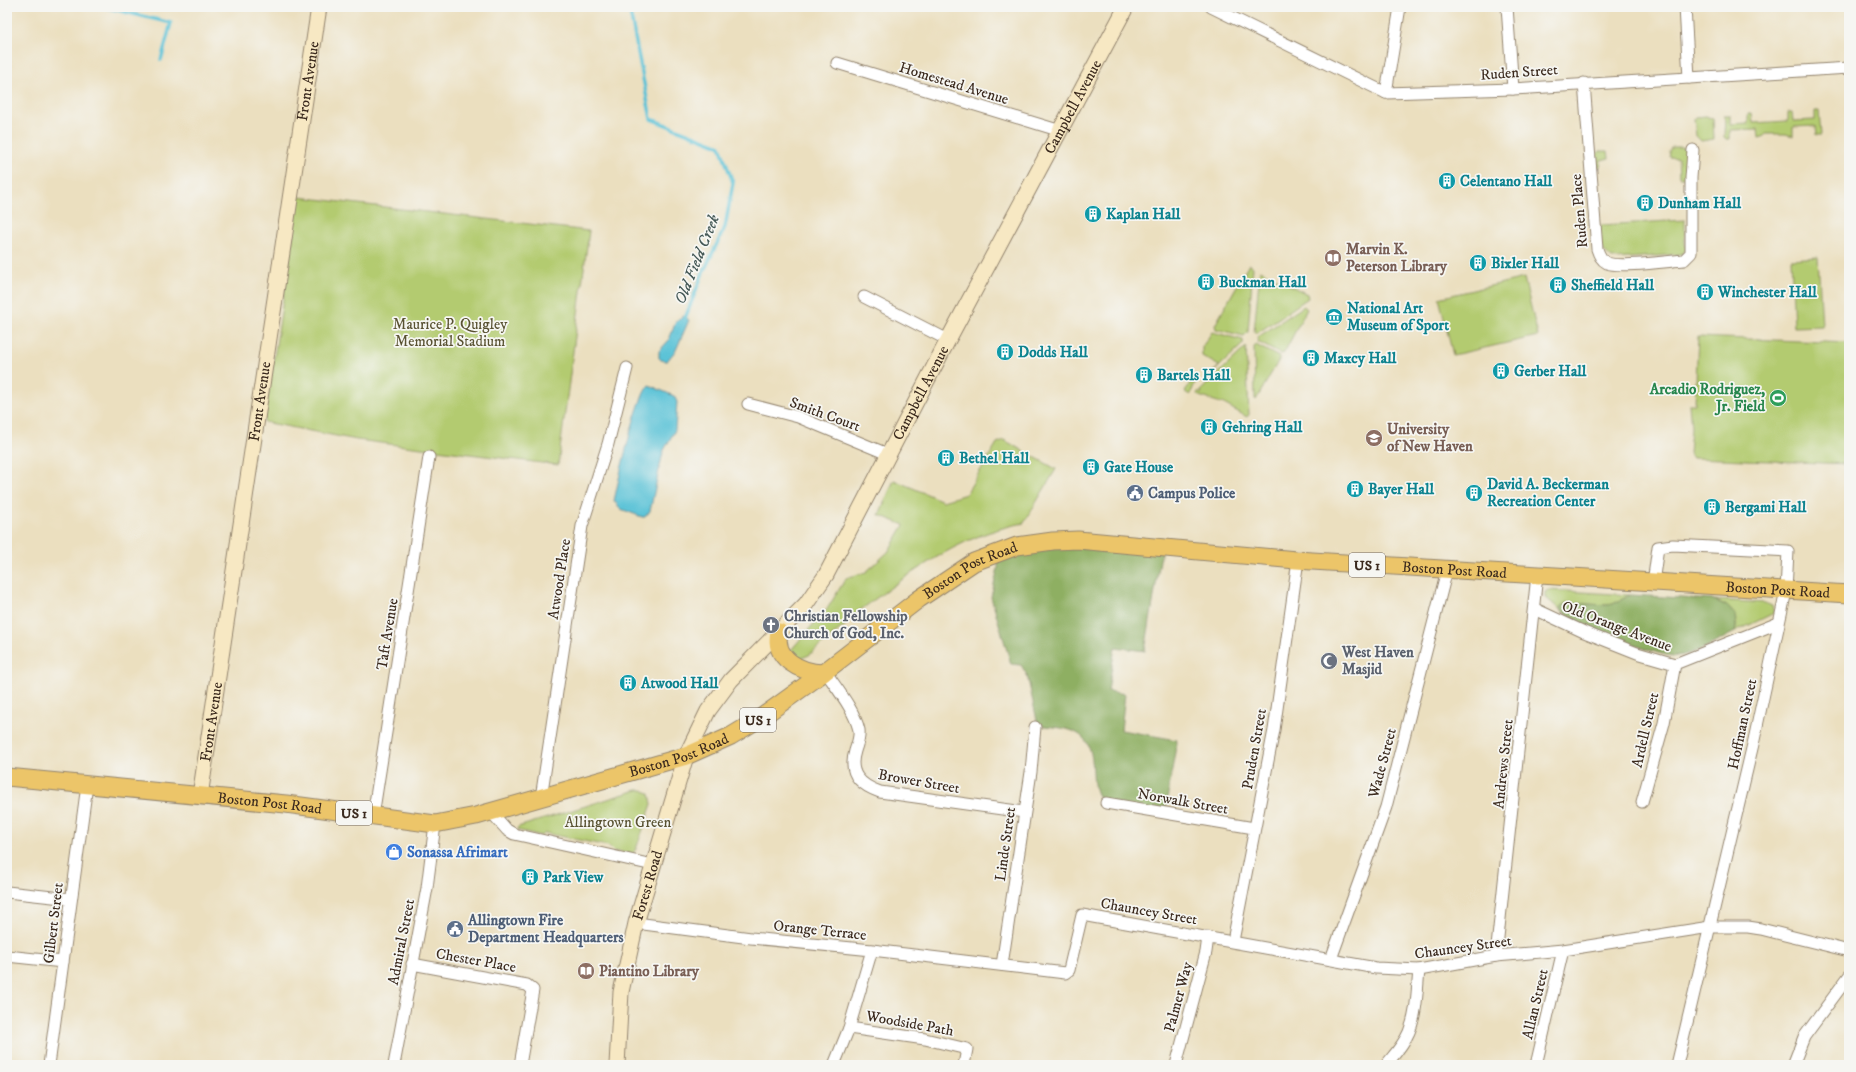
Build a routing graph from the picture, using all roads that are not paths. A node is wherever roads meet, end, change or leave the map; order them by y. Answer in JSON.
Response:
{"nodes":[{"id":1,"x":319,"y":7,"type":"edge"},
{"id":2,"x":1126,"y":7,"type":"edge"},
{"id":3,"x":1211,"y":7,"type":"edge"},
{"id":4,"x":1400,"y":7,"type":"edge"},
{"id":5,"x":1507,"y":7,"type":"edge"},
{"id":6,"x":1685,"y":7,"type":"edge"},
{"id":7,"x":837,"y":63,"type":"dead end"},
{"id":8,"x":1849,"y":68,"type":"edge"},
{"id":9,"x":1689,"y":78,"type":"junction"},
{"id":10,"x":1584,"y":83,"type":"junction"},
{"id":11,"x":1513,"y":89,"type":"junction"},
{"id":12,"x":1386,"y":93,"type":"junction"},
{"id":13,"x":1062,"y":131,"type":"junction"},
{"id":14,"x":1693,"y":150,"type":"dead end"},
{"id":15,"x":864,"y":297,"type":"dead end"},
{"id":16,"x":948,"y":340,"type":"junction"},
{"id":17,"x":627,"y":368,"type":"dead end"},
{"id":18,"x":748,"y":404,"type":"dead end"},
{"id":19,"x":890,"y":455,"type":"junction"},
{"id":20,"x":429,"y":456,"type":"dead end"},
{"id":21,"x":1298,"y":560,"type":"junction"},
{"id":22,"x":1447,"y":570,"type":"junction"},
{"id":23,"x":1537,"y":575,"type":"junction"},
{"id":24,"x":1654,"y":583,"type":"junction"},
{"id":25,"x":1786,"y":591,"type":"junction"},
{"id":26,"x":1849,"y":594,"type":"edge"},
{"id":27,"x":1535,"y":609,"type":"junction"},
{"id":28,"x":1778,"y":623,"type":"junction"},
{"id":29,"x":779,"y":632,"type":"junction"},
{"id":30,"x":1675,"y":664,"type":"junction"},
{"id":31,"x":824,"y":672,"type":"junction"},
{"id":32,"x":1035,"y":727,"type":"dead end"},
{"id":33,"x":686,"y":756,"type":"junction"},
{"id":34,"x":7,"y":777,"type":"edge"},
{"id":35,"x":87,"y":785,"type":"junction"},
{"id":36,"x":200,"y":796,"type":"junction"},
{"id":37,"x":541,"y":798,"type":"junction"},
{"id":38,"x":1642,"y":802,"type":"dead end"},
{"id":39,"x":1106,"y":803,"type":"dead end"},
{"id":40,"x":491,"y":812,"type":"junction"},
{"id":41,"x":1024,"y":812,"type":"junction"},
{"id":42,"x":373,"y":816,"type":"junction"},
{"id":43,"x":435,"y":824,"type":"junction"},
{"id":44,"x":1254,"y":828,"type":"junction"},
{"id":45,"x":653,"y":865,"type":"junction"},
{"id":46,"x":7,"y":892,"type":"edge"},
{"id":47,"x":71,"y":899,"type":"junction"},
{"id":48,"x":636,"y":923,"type":"junction"},
{"id":49,"x":1710,"y":927,"type":"junction"},
{"id":50,"x":1208,"y":937,"type":"junction"},
{"id":51,"x":1233,"y":941,"type":"junction"},
{"id":52,"x":872,"y":950,"type":"junction"},
{"id":53,"x":1563,"y":950,"type":"junction"},
{"id":54,"x":1849,"y":952,"type":"edge"},
{"id":55,"x":7,"y":956,"type":"edge"},
{"id":56,"x":1496,"y":956,"type":"junction"},
{"id":57,"x":1331,"y":959,"type":"junction"},
{"id":58,"x":63,"y":962,"type":"junction"},
{"id":59,"x":412,"y":964,"type":"junction"},
{"id":60,"x":1002,"y":965,"type":"junction"},
{"id":61,"x":1419,"y":970,"type":"junction"},
{"id":62,"x":1849,"y":976,"type":"edge"},
{"id":63,"x":849,"y":1028,"type":"junction"},
{"id":64,"x":49,"y":1065,"type":"edge"},
{"id":65,"x":394,"y":1065,"type":"edge"},
{"id":66,"x":520,"y":1065,"type":"edge"},
{"id":67,"x":617,"y":1065,"type":"edge"},
{"id":68,"x":834,"y":1065,"type":"edge"},
{"id":69,"x":964,"y":1065,"type":"edge"},
{"id":70,"x":1176,"y":1065,"type":"edge"},
{"id":71,"x":1386,"y":1065,"type":"edge"},
{"id":72,"x":1536,"y":1065,"type":"edge"},
{"id":73,"x":1677,"y":1065,"type":"edge"},
{"id":74,"x":1792,"y":1065,"type":"edge"}],
"edges":[{"from":1,"to":36,"type":"main road","name":"Front Avenue"},
{"from":2,"to":13,"type":"main road","name":"Campbell Avenue"},
{"from":3,"to":12,"type":"street","name":"Ruden Street"},
{"from":4,"to":12,"type":"street"},
{"from":5,"to":11,"type":"street"},
{"from":6,"to":9,"type":"street"},
{"from":7,"to":13,"type":"street","name":"Homestead Avenue"},
{"from":8,"to":9,"type":"street","name":"Ruden Street"},
{"from":9,"to":10,"type":"street","name":"Ruden Street"},
{"from":10,"to":11,"type":"street","name":"Ruden Street"},
{"from":10,"to":14,"type":"street","name":"Ruden Place"},
{"from":11,"to":12,"type":"street","name":"Ruden Street"},
{"from":13,"to":16,"type":"main road","name":"Campbell Avenue"},
{"from":15,"to":16,"type":"street"},
{"from":16,"to":19,"type":"main road","name":"Campbell Avenue"},
{"from":17,"to":37,"type":"street","name":"Atwood Place"},
{"from":18,"to":19,"type":"street","name":"Smith Court"},
{"from":19,"to":29,"type":"main road","name":"Campbell Avenue"},
{"from":20,"to":42,"type":"street","name":"Taft Avenue"},
{"from":21,"to":22,"type":"main road","name":"Boston Post Road","number":"US 1"},
{"from":21,"to":31,"type":"main road","name":"Boston Post Road","number":"US 1"},
{"from":21,"to":44,"type":"street","name":"Pruden Street"},
{"from":22,"to":23,"type":"main road","name":"Boston Post Road","number":"US 1"},
{"from":22,"to":57,"type":"street","name":"Wade Street"},
{"from":23,"to":24,"type":"main road","name":"Boston Post Road","number":"US 1"},
{"from":23,"to":27,"type":"street","name":"Andrews Street"},
{"from":24,"to":25,"type":"main road","name":"Boston Post Road","number":"US 1"},
{"from":24,"to":25,"type":"street","name":"Hoffman Street"},
{"from":25,"to":26,"type":"main road","name":"Boston Post Road","number":"US 1"},
{"from":25,"to":28,"type":"street","name":"Hoffman Street"},
{"from":27,"to":30,"type":"street","name":"Old Orange Avenue"},
{"from":27,"to":56,"type":"street","name":"Andrews Street"},
{"from":28,"to":30,"type":"street","name":"Old Orange Avenue"},
{"from":28,"to":49,"type":"street","name":"Hoffman Street"},
{"from":29,"to":31,"type":"main road"},
{"from":29,"to":33,"type":"main road","name":"Campbell Avenue"},
{"from":30,"to":38,"type":"street","name":"Ardell Street"},
{"from":31,"to":33,"type":"main road","name":"Boston Post Road","number":"US 1"},
{"from":31,"to":41,"type":"street","name":"Brower Street"},
{"from":32,"to":41,"type":"street","name":"Linde Street"},
{"from":33,"to":37,"type":"main road","name":"Boston Post Road","number":"US 1"},
{"from":33,"to":45,"type":"main road","name":"Forest Road"},
{"from":34,"to":35,"type":"main road","name":"Boston Post Road","number":"US 1"},
{"from":35,"to":36,"type":"main road","name":"Boston Post Road","number":"US 1"},
{"from":35,"to":47,"type":"street","name":"Gilbert Street"},
{"from":36,"to":42,"type":"main road","name":"Boston Post Road","number":"US 1"},
{"from":37,"to":40,"type":"main road","name":"Boston Post Road","number":"US 1"},
{"from":39,"to":44,"type":"street","name":"Norwalk Street"},
{"from":40,"to":43,"type":"main road","name":"Boston Post Road","number":"US 1"},
{"from":40,"to":45,"type":"street"},
{"from":41,"to":60,"type":"street","name":"Linde Street"},
{"from":42,"to":43,"type":"main road","name":"Boston Post Road","number":"US 1"},
{"from":43,"to":59,"type":"street","name":"Admiral Street"},
{"from":44,"to":51,"type":"street","name":"Pruden Street"},
{"from":45,"to":48,"type":"main road","name":"Forest Road"},
{"from":46,"to":47,"type":"street"},
{"from":47,"to":58,"type":"street","name":"Gilbert Street"},
{"from":48,"to":52,"type":"street","name":"Orange Terrace"},
{"from":48,"to":67,"type":"main road","name":"Forest Road"},
{"from":49,"to":53,"type":"street","name":"Chauncey Street"},
{"from":49,"to":54,"type":"street","name":"Chauncey Street"},
{"from":49,"to":73,"type":"street","name":"Hoffman Street"},
{"from":50,"to":51,"type":"street","name":"Chauncey Street"},
{"from":50,"to":60,"type":"street","name":"Chauncey Street"},
{"from":50,"to":70,"type":"street","name":"Palmer Way"},
{"from":51,"to":57,"type":"street","name":"Chauncey Street"},
{"from":52,"to":60,"type":"street","name":"Orange Terrace"},
{"from":52,"to":63,"type":"street"},
{"from":53,"to":56,"type":"street","name":"Chauncey Street"},
{"from":53,"to":72,"type":"street","name":"Allan Street"},
{"from":55,"to":58,"type":"street"},
{"from":56,"to":61,"type":"street","name":"Chauncey Street"},
{"from":57,"to":61,"type":"street","name":"Chauncey Street"},
{"from":58,"to":64,"type":"street","name":"Gilbert Street"},
{"from":59,"to":65,"type":"street","name":"Admiral Street"},
{"from":59,"to":66,"type":"street","name":"Chester Place"},
{"from":61,"to":71,"type":"street"},
{"from":62,"to":74,"type":"street"},
{"from":63,"to":68,"type":"street"},
{"from":63,"to":69,"type":"street","name":"Woodside Path"}]}
